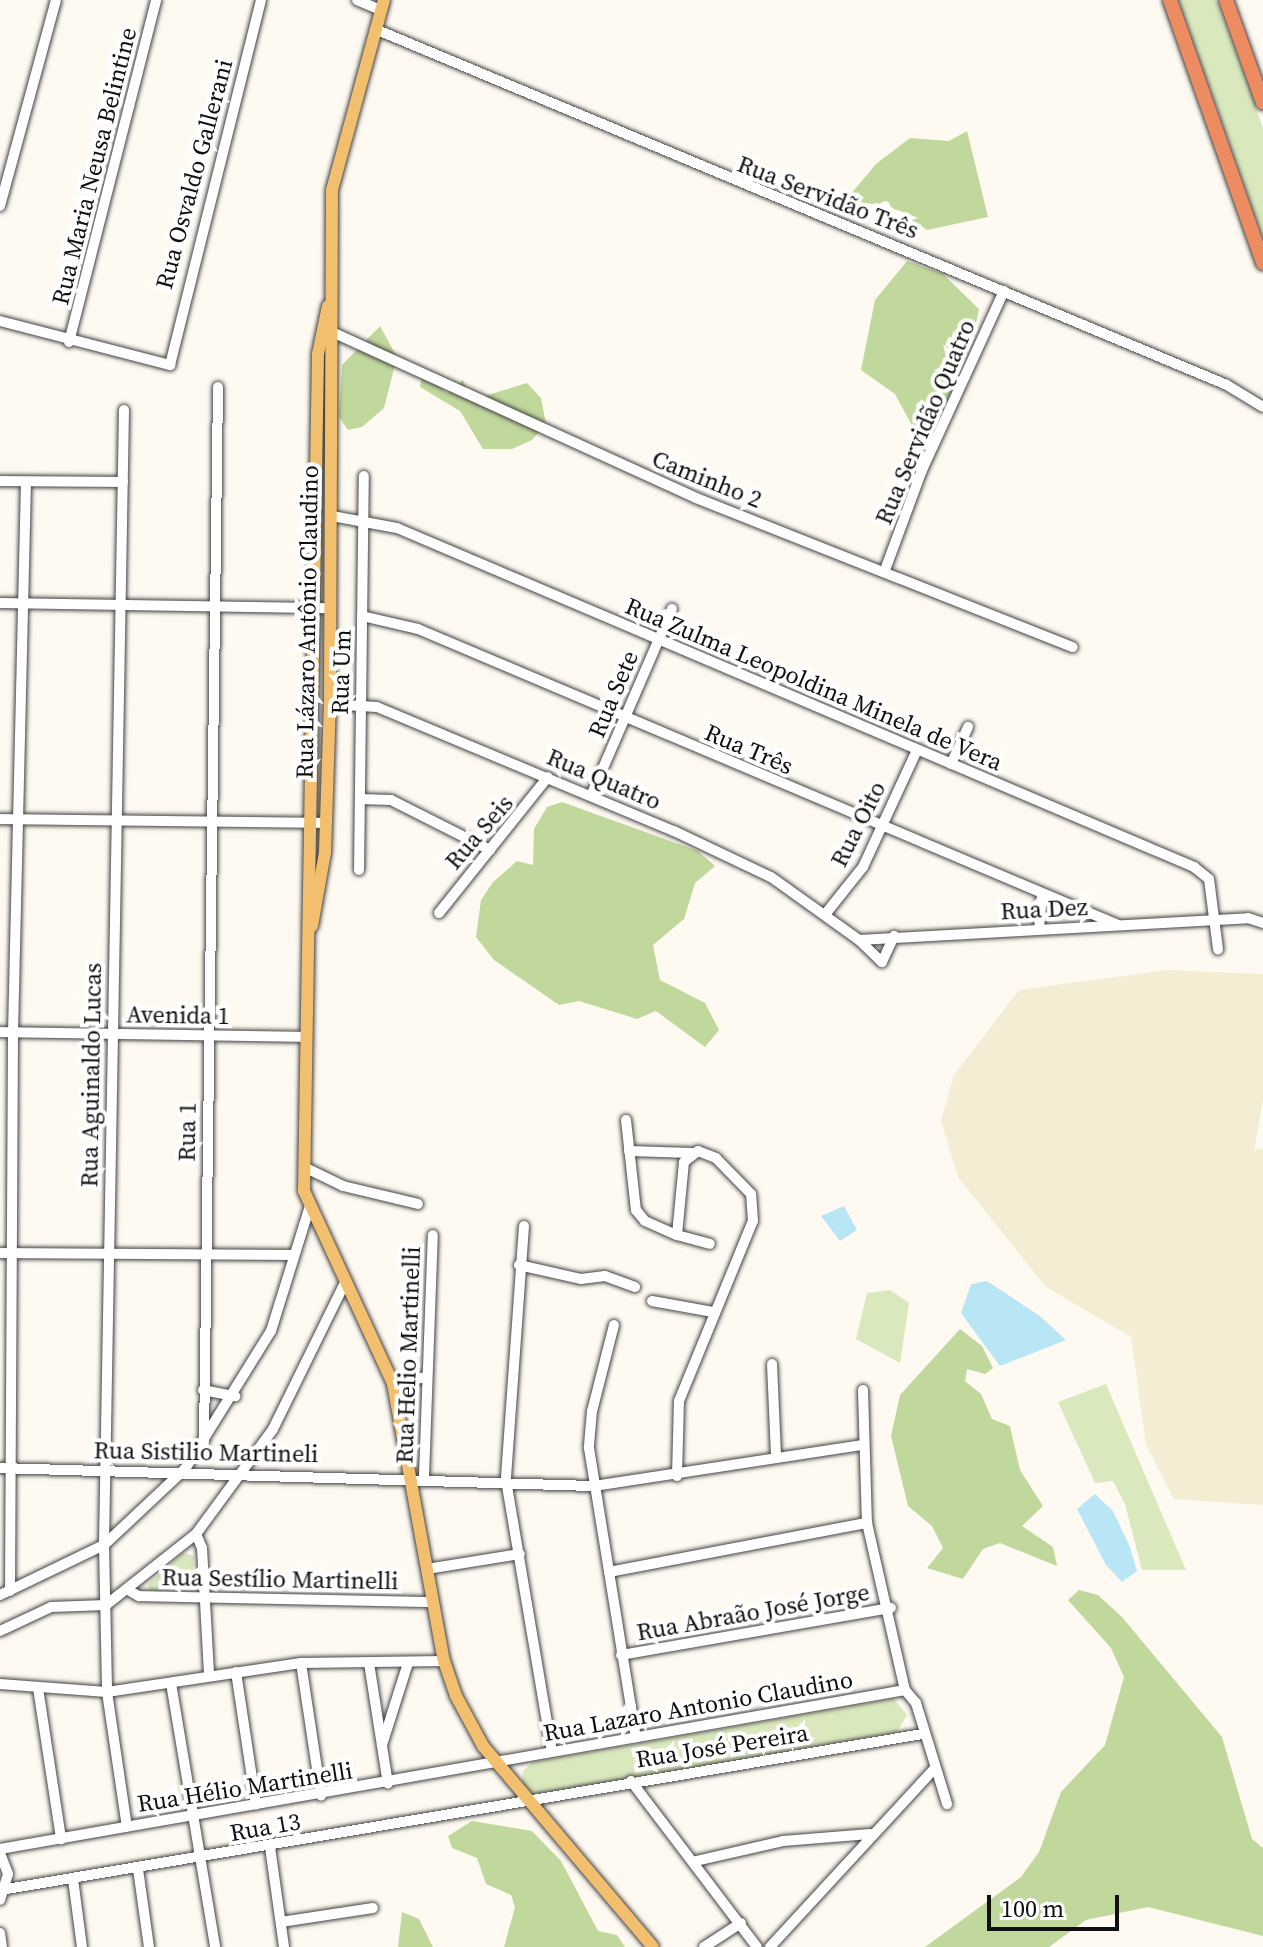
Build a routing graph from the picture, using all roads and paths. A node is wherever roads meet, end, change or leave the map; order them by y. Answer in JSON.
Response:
{"nodes":[{"id":1,"x":56,"y":0,"type":"edge"},
{"id":2,"x":156,"y":0,"type":"edge"},
{"id":3,"x":261,"y":0,"type":"edge"},
{"id":4,"x":1170,"y":0,"type":"edge"},
{"id":5,"x":1226,"y":0,"type":"edge"},
{"id":6,"x":363,"y":1,"type":"edge"},
{"id":7,"x":382,"y":5,"type":"edge"},
{"id":8,"x":375,"y":29,"type":"junction"},
{"id":9,"x":1263,"y":103,"type":"edge"},
{"id":10,"x":0,"y":206,"type":"edge"},
{"id":11,"x":1263,"y":263,"type":"edge"},
{"id":12,"x":1004,"y":291,"type":"junction"},
{"id":13,"x":328,"y":306,"type":"junction"},
{"id":14,"x":0,"y":321,"type":"edge"},
{"id":15,"x":332,"y":332,"type":"junction"},
{"id":16,"x":69,"y":342,"type":"junction"},
{"id":17,"x":218,"y":387,"type":"dead end"},
{"id":18,"x":1263,"y":407,"type":"edge"},
{"id":19,"x":124,"y":410,"type":"dead end"},
{"id":20,"x":364,"y":476,"type":"dead end"},
{"id":21,"x":0,"y":481,"type":"edge"},
{"id":22,"x":26,"y":482,"type":"junction"},
{"id":23,"x":123,"y":482,"type":"junction"},
{"id":24,"x":332,"y":516,"type":"junction"},
{"id":25,"x":363,"y":517,"type":"junction"},
{"id":26,"x":885,"y":570,"type":"junction"},
{"id":27,"x":0,"y":603,"type":"edge"},
{"id":28,"x":20,"y":603,"type":"junction"},
{"id":29,"x":118,"y":605,"type":"junction"},
{"id":30,"x":216,"y":607,"type":"junction"},
{"id":31,"x":313,"y":608,"type":"junction"},
{"id":32,"x":330,"y":608,"type":"junction"},
{"id":33,"x":672,"y":609,"type":"dead end"},
{"id":34,"x":362,"y":616,"type":"junction"},
{"id":35,"x":658,"y":640,"type":"junction"},
{"id":36,"x":1073,"y":647,"type":"dead end"},
{"id":37,"x":330,"y":704,"type":"junction"},
{"id":38,"x":360,"y":704,"type":"junction"},
{"id":39,"x":624,"y":719,"type":"junction"},
{"id":40,"x":968,"y":727,"type":"dead end"},
{"id":41,"x":917,"y":750,"type":"junction"},
{"id":42,"x":951,"y":764,"type":"junction"},
{"id":43,"x":548,"y":777,"type":"junction"},
{"id":44,"x":591,"y":796,"type":"junction"},
{"id":45,"x":360,"y":799,"type":"junction"},
{"id":46,"x":0,"y":819,"type":"edge"},
{"id":47,"x":17,"y":819,"type":"junction"},
{"id":48,"x":116,"y":821,"type":"junction"},
{"id":49,"x":212,"y":822,"type":"junction"},
{"id":50,"x":309,"y":823,"type":"junction"},
{"id":51,"x":326,"y":823,"type":"junction"},
{"id":52,"x":883,"y":828,"type":"junction"},
{"id":53,"x":490,"y":850,"type":"junction"},
{"id":54,"x":359,"y":870,"type":"dead end"},
{"id":55,"x":1042,"y":895,"type":"junction"},
{"id":56,"x":1077,"y":905,"type":"junction"},
{"id":57,"x":827,"y":912,"type":"junction"},
{"id":58,"x":439,"y":913,"type":"dead end"},
{"id":59,"x":1215,"y":920,"type":"junction"},
{"id":60,"x":1263,"y":923,"type":"edge"},
{"id":61,"x":1118,"y":925,"type":"junction"},
{"id":62,"x":1077,"y":928,"type":"junction"},
{"id":63,"x":1039,"y":929,"type":"junction"},
{"id":64,"x":894,"y":936,"type":"junction"},
{"id":65,"x":309,"y":937,"type":"junction"},
{"id":66,"x":859,"y":940,"type":"junction"},
{"id":67,"x":1218,"y":949,"type":"dead end"},
{"id":68,"x":0,"y":1032,"type":"edge"},
{"id":69,"x":13,"y":1033,"type":"junction"},
{"id":70,"x":111,"y":1034,"type":"junction"},
{"id":71,"x":209,"y":1035,"type":"junction"},
{"id":72,"x":307,"y":1037,"type":"junction"},
{"id":73,"x":626,"y":1120,"type":"dead end"},
{"id":74,"x":629,"y":1151,"type":"junction"},
{"id":75,"x":692,"y":1153,"type":"junction"},
{"id":76,"x":304,"y":1167,"type":"junction"},
{"id":77,"x":418,"y":1204,"type":"dead end"},
{"id":78,"x":309,"y":1209,"type":"junction"},
{"id":79,"x":524,"y":1226,"type":"dead end"},
{"id":80,"x":433,"y":1235,"type":"dead end"},
{"id":81,"x":677,"y":1235,"type":"junction"},
{"id":82,"x":710,"y":1244,"type":"dead end"},
{"id":83,"x":5,"y":1253,"type":"edge"},
{"id":84,"x":108,"y":1253,"type":"junction"},
{"id":85,"x":205,"y":1255,"type":"junction"},
{"id":86,"x":293,"y":1255,"type":"junction"},
{"id":87,"x":519,"y":1265,"type":"junction"},
{"id":88,"x":344,"y":1285,"type":"junction"},
{"id":89,"x":635,"y":1287,"type":"dead end"},
{"id":90,"x":652,"y":1301,"type":"dead end"},
{"id":91,"x":713,"y":1312,"type":"junction"},
{"id":92,"x":614,"y":1325,"type":"dead end"},
{"id":93,"x":772,"y":1364,"type":"dead end"},
{"id":94,"x":426,"y":1377,"type":"junction"},
{"id":95,"x":393,"y":1384,"type":"junction"},
{"id":96,"x":203,"y":1390,"type":"junction"},
{"id":97,"x":863,"y":1390,"type":"dead end"},
{"id":98,"x":235,"y":1396,"type":"junction"},
{"id":99,"x":204,"y":1442,"type":"junction"},
{"id":100,"x":863,"y":1445,"type":"junction"},
{"id":101,"x":776,"y":1455,"type":"junction"},
{"id":102,"x":5,"y":1468,"type":"edge"},
{"id":103,"x":185,"y":1469,"type":"junction"},
{"id":104,"x":106,"y":1471,"type":"junction"},
{"id":105,"x":247,"y":1471,"type":"junction"},
{"id":106,"x":417,"y":1476,"type":"junction"},
{"id":107,"x":677,"y":1476,"type":"junction"},
{"id":108,"x":506,"y":1480,"type":"junction"},
{"id":109,"x":594,"y":1486,"type":"junction"},
{"id":110,"x":867,"y":1523,"type":"junction"},
{"id":111,"x":196,"y":1534,"type":"junction"},
{"id":112,"x":104,"y":1545,"type":"junction"},
{"id":113,"x":520,"y":1554,"type":"junction"},
{"id":114,"x":427,"y":1569,"type":"junction"},
{"id":115,"x":609,"y":1572,"type":"junction"},
{"id":116,"x":128,"y":1590,"type":"junction"},
{"id":117,"x":5,"y":1593,"type":"edge"},
{"id":118,"x":204,"y":1598,"type":"junction"},
{"id":119,"x":433,"y":1602,"type":"junction"},
{"id":120,"x":106,"y":1605,"type":"junction"},
{"id":121,"x":891,"y":1608,"type":"junction"},
{"id":122,"x":0,"y":1631,"type":"edge"},
{"id":123,"x":621,"y":1655,"type":"junction"},
{"id":124,"x":444,"y":1661,"type":"junction"},
{"id":125,"x":301,"y":1663,"type":"junction"},
{"id":126,"x":369,"y":1663,"type":"junction"},
{"id":127,"x":408,"y":1663,"type":"junction"},
{"id":128,"x":236,"y":1672,"type":"junction"},
{"id":129,"x":209,"y":1675,"type":"junction"},
{"id":130,"x":171,"y":1683,"type":"junction"},
{"id":131,"x":0,"y":1684,"type":"edge"},
{"id":132,"x":38,"y":1688,"type":"junction"},
{"id":133,"x":905,"y":1690,"type":"junction"},
{"id":134,"x":107,"y":1692,"type":"junction"},
{"id":135,"x":922,"y":1734,"type":"junction"},
{"id":136,"x":636,"y":1737,"type":"junction"},
{"id":137,"x":381,"y":1747,"type":"junction"},
{"id":138,"x":552,"y":1751,"type":"junction"},
{"id":139,"x":497,"y":1763,"type":"junction"},
{"id":140,"x":934,"y":1769,"type":"junction"},
{"id":141,"x":631,"y":1781,"type":"junction"},
{"id":142,"x":388,"y":1784,"type":"junction"},
{"id":143,"x":321,"y":1795,"type":"junction"},
{"id":144,"x":529,"y":1799,"type":"junction"},
{"id":145,"x":947,"y":1804,"type":"dead end"},
{"id":146,"x":256,"y":1805,"type":"junction"},
{"id":147,"x":194,"y":1816,"type":"junction"},
{"id":148,"x":127,"y":1827,"type":"junction"},
{"id":149,"x":870,"y":1834,"type":"junction"},
{"id":150,"x":61,"y":1839,"type":"junction"},
{"id":151,"x":270,"y":1847,"type":"junction"},
{"id":152,"x":0,"y":1851,"type":"edge"},
{"id":153,"x":203,"y":1858,"type":"junction"},
{"id":154,"x":696,"y":1861,"type":"junction"},
{"id":155,"x":138,"y":1869,"type":"junction"},
{"id":156,"x":73,"y":1879,"type":"junction"},
{"id":157,"x":7,"y":1889,"type":"junction"},
{"id":158,"x":0,"y":1900,"type":"edge"},
{"id":159,"x":373,"y":1908,"type":"dead end"},
{"id":160,"x":281,"y":1922,"type":"junction"},
{"id":161,"x":741,"y":1923,"type":"junction"},
{"id":162,"x":0,"y":1933,"type":"edge"},
{"id":163,"x":2,"y":1947,"type":"edge"},
{"id":164,"x":82,"y":1947,"type":"edge"},
{"id":165,"x":149,"y":1947,"type":"edge"},
{"id":166,"x":215,"y":1947,"type":"edge"},
{"id":167,"x":284,"y":1947,"type":"edge"},
{"id":168,"x":653,"y":1947,"type":"edge"},
{"id":169,"x":704,"y":1947,"type":"edge"},
{"id":170,"x":757,"y":1947,"type":"edge"},
{"id":171,"x":770,"y":1947,"type":"edge"}],
"edges":[{"from":1,"to":10,"type":"street"},
{"from":2,"to":16,"type":"street","name":"Rua Maria Neusa Belintine"},
{"from":3,"to":16,"type":"street","name":"Rua Osvaldo Gallerani"},
{"from":4,"to":11,"type":"highway"},
{"from":5,"to":9,"type":"highway"},
{"from":6,"to":7,"type":"street"},
{"from":7,"to":8,"type":"main road","name":"Rua Lázaro Antônio Claudino"},
{"from":8,"to":12,"type":"street","name":"Rua Servidão Três"},
{"from":8,"to":13,"type":"main road","name":"Rua Lázaro Antônio Claudino"},
{"from":12,"to":18,"type":"street","name":"Rua Servidão Três"},
{"from":12,"to":26,"type":"street","name":"Rua Servidão Quatro"},
{"from":13,"to":15,"type":"main road","name":"Rua Lázaro Antônio Claudino"},
{"from":13,"to":31,"type":"main road","name":"Rua Lázaro Antônio Claudino"},
{"from":14,"to":16,"type":"street"},
{"from":15,"to":24,"type":"main road","name":"Rua Lázaro Antônio Claudino"},
{"from":15,"to":26,"type":"street","name":"Caminho 2"},
{"from":17,"to":30,"type":"street","name":"Rua 1"},
{"from":19,"to":23,"type":"street","name":"Rua Aguinaldo Lucas"},
{"from":20,"to":25,"type":"street","name":"Rua Um"},
{"from":21,"to":22,"type":"street"},
{"from":22,"to":23,"type":"street"},
{"from":22,"to":28,"type":"street"},
{"from":23,"to":29,"type":"street","name":"Rua Aguinaldo Lucas"},
{"from":24,"to":25,"type":"street","name":"Rua Zulma Leopoldina Minela de Vera"},
{"from":24,"to":32,"type":"main road","name":"Rua Lázaro Antônio Claudino"},
{"from":25,"to":34,"type":"street","name":"Rua Um"},
{"from":25,"to":35,"type":"street","name":"Rua Zulma Leopoldina Minela de Vera"},
{"from":26,"to":36,"type":"street","name":"Caminho 2"},
{"from":27,"to":28,"type":"street"},
{"from":28,"to":29,"type":"street"},
{"from":28,"to":47,"type":"street"},
{"from":29,"to":30,"type":"street"},
{"from":29,"to":48,"type":"street","name":"Rua Aguinaldo Lucas"},
{"from":30,"to":31,"type":"street"},
{"from":30,"to":49,"type":"street","name":"Rua 1"},
{"from":31,"to":32,"type":"street"},
{"from":31,"to":50,"type":"main road","name":"Rua Lázaro Antônio Claudino"},
{"from":32,"to":37,"type":"main road","name":"Rua Lázaro Antônio Claudino"},
{"from":33,"to":35,"type":"street","name":"Rua Sete"},
{"from":34,"to":38,"type":"street","name":"Rua Um"},
{"from":34,"to":39,"type":"street","name":"Rua Três"},
{"from":35,"to":39,"type":"street","name":"Rua Sete"},
{"from":35,"to":41,"type":"street","name":"Rua Zulma Leopoldina Minela de Vera"},
{"from":37,"to":38,"type":"street","name":"Rua Quatro"},
{"from":37,"to":51,"type":"main road","name":"Rua Lázaro Antônio Claudino"},
{"from":38,"to":43,"type":"street","name":"Rua Quatro"},
{"from":38,"to":45,"type":"street","name":"Rua Um"},
{"from":39,"to":44,"type":"street","name":"Rua Sete"},
{"from":39,"to":52,"type":"street","name":"Rua Três"},
{"from":40,"to":42,"type":"street"},
{"from":41,"to":42,"type":"street","name":"Rua Zulma Leopoldina Minela de Vera"},
{"from":41,"to":52,"type":"street","name":"Rua Oito"},
{"from":42,"to":59,"type":"street","name":"Rua Zulma Leopoldina Minela de Vera"},
{"from":43,"to":44,"type":"street","name":"Rua Quatro"},
{"from":43,"to":53,"type":"street","name":"Rua Seis"},
{"from":44,"to":57,"type":"street","name":"Rua Quatro"},
{"from":45,"to":53,"type":"street"},
{"from":45,"to":54,"type":"street","name":"Rua Um"},
{"from":46,"to":47,"type":"street"},
{"from":47,"to":48,"type":"street"},
{"from":47,"to":69,"type":"street"},
{"from":48,"to":49,"type":"street"},
{"from":48,"to":70,"type":"street","name":"Rua Aguinaldo Lucas"},
{"from":49,"to":50,"type":"street"},
{"from":49,"to":71,"type":"street","name":"Rua 1"},
{"from":50,"to":51,"type":"street"},
{"from":50,"to":65,"type":"main road","name":"Rua Lázaro Antônio Claudino"},
{"from":51,"to":65,"type":"main road","name":"Rua Lázaro Antônio Claudino"},
{"from":52,"to":55,"type":"street","name":"Rua Três"},
{"from":52,"to":57,"type":"street","name":"Rua Oito"},
{"from":53,"to":58,"type":"street","name":"Rua Seis"},
{"from":55,"to":56,"type":"street","name":"Rua Três"},
{"from":55,"to":63,"type":"street"},
{"from":56,"to":61,"type":"street","name":"Rua Três"},
{"from":56,"to":62,"type":"street"},
{"from":57,"to":66,"type":"street","name":"Rua Quatro"},
{"from":59,"to":60,"type":"street","name":"Rua Dez"},
{"from":59,"to":61,"type":"street","name":"Rua Dez"},
{"from":59,"to":67,"type":"street","name":"Rua Zulma Leopoldina Minela de Vera"},
{"from":61,"to":62,"type":"street","name":"Rua Dez"},
{"from":62,"to":63,"type":"street","name":"Rua Dez"},
{"from":63,"to":64,"type":"street","name":"Rua Dez"},
{"from":64,"to":66,"type":"street","name":"Rua Dez"},
{"from":64,"to":66,"type":"street"},
{"from":65,"to":72,"type":"main road","name":"Rua Lázaro Antônio Claudino"},
{"from":68,"to":69,"type":"street","name":"Avenida 1"},
{"from":69,"to":70,"type":"street","name":"Avenida 1"},
{"from":69,"to":83,"type":"street"},
{"from":70,"to":71,"type":"street","name":"Avenida 1"},
{"from":70,"to":84,"type":"street","name":"Rua Aguinaldo Lucas"},
{"from":71,"to":72,"type":"street","name":"Avenida 1"},
{"from":71,"to":85,"type":"street","name":"Rua 1"},
{"from":72,"to":76,"type":"main road","name":"Rua Lázaro Antônio Claudino"},
{"from":73,"to":74,"type":"street"},
{"from":74,"to":75,"type":"street"},
{"from":74,"to":81,"type":"street"},
{"from":75,"to":81,"type":"street"},
{"from":75,"to":91,"type":"street"},
{"from":76,"to":77,"type":"street"},
{"from":76,"to":78,"type":"main road","name":"Rua Lázaro Antônio Claudino"},
{"from":78,"to":86,"type":"street"},
{"from":78,"to":88,"type":"main road","name":"Rua Lázaro Antônio Claudino"},
{"from":79,"to":87,"type":"street"},
{"from":80,"to":94,"type":"street","name":"Rua Helio Martinelli"},
{"from":81,"to":82,"type":"street"},
{"from":83,"to":84,"type":"street"},
{"from":83,"to":102,"type":"street"},
{"from":84,"to":85,"type":"street"},
{"from":84,"to":104,"type":"street","name":"Rua Aguinaldo Lucas"},
{"from":85,"to":86,"type":"street"},
{"from":85,"to":96,"type":"street","name":"Rua 1"},
{"from":86,"to":98,"type":"street"},
{"from":87,"to":89,"type":"street"},
{"from":87,"to":108,"type":"street"},
{"from":88,"to":95,"type":"main road","name":"Rua Lázaro Antônio Claudino"},
{"from":88,"to":105,"type":"street"},
{"from":90,"to":91,"type":"street"},
{"from":91,"to":107,"type":"street"},
{"from":92,"to":109,"type":"street"},
{"from":93,"to":101,"type":"street"},
{"from":94,"to":95,"type":"street"},
{"from":94,"to":106,"type":"street","name":"Rua Helio Martinelli"},
{"from":95,"to":106,"type":"main road","name":"Rua Lázaro Antônio Claudino"},
{"from":96,"to":98,"type":"street"},
{"from":96,"to":99,"type":"street","name":"Rua 1"},
{"from":97,"to":100,"type":"street"},
{"from":98,"to":99,"type":"street"},
{"from":99,"to":103,"type":"street"},
{"from":100,"to":101,"type":"street","name":"Rua Sistilio Martineli"},
{"from":100,"to":110,"type":"street"},
{"from":101,"to":107,"type":"street","name":"Rua Sistilio Martineli"},
{"from":102,"to":104,"type":"street","name":"Rua Sistilio Martineli"},
{"from":102,"to":117,"type":"street"},
{"from":103,"to":104,"type":"street","name":"Rua Sistilio Martineli"},
{"from":103,"to":105,"type":"street","name":"Rua Sistilio Martineli"},
{"from":103,"to":112,"type":"street"},
{"from":104,"to":112,"type":"street","name":"Rua Aguinaldo Lucas"},
{"from":105,"to":106,"type":"street","name":"Rua Sistilio Martineli"},
{"from":105,"to":111,"type":"street"},
{"from":106,"to":108,"type":"street","name":"Rua Sistilio Martineli"},
{"from":106,"to":114,"type":"main road","name":"Rua Lázaro Antônio Claudino"},
{"from":107,"to":109,"type":"street","name":"Rua Sistilio Martineli"},
{"from":108,"to":109,"type":"street","name":"Rua Sistilio Martineli"},
{"from":108,"to":113,"type":"street"},
{"from":109,"to":115,"type":"street"},
{"from":110,"to":115,"type":"street"},
{"from":110,"to":121,"type":"street"},
{"from":111,"to":116,"type":"street"},
{"from":111,"to":118,"type":"street"},
{"from":112,"to":117,"type":"street"},
{"from":112,"to":120,"type":"street"},
{"from":113,"to":114,"type":"street"},
{"from":113,"to":138,"type":"street"},
{"from":114,"to":119,"type":"main road","name":"Rua Lázaro Antônio Claudino"},
{"from":115,"to":123,"type":"street"},
{"from":116,"to":118,"type":"street","name":"Rua Sestílio Martinelli"},
{"from":116,"to":120,"type":"street"},
{"from":118,"to":119,"type":"street","name":"Rua Sestílio Martinelli"},
{"from":118,"to":129,"type":"street"},
{"from":119,"to":124,"type":"main road","name":"Rua Lázaro Antônio Claudino"},
{"from":120,"to":122,"type":"street"},
{"from":120,"to":134,"type":"street"},
{"from":121,"to":123,"type":"street","name":"Rua Abraão José Jorge"},
{"from":121,"to":133,"type":"street"},
{"from":123,"to":136,"type":"street"},
{"from":124,"to":127,"type":"street"},
{"from":124,"to":139,"type":"main road","name":"Rua Lázaro Antônio Claudino"},
{"from":125,"to":126,"type":"street"},
{"from":125,"to":128,"type":"street"},
{"from":125,"to":143,"type":"street"},
{"from":126,"to":127,"type":"street"},
{"from":126,"to":137,"type":"street"},
{"from":127,"to":137,"type":"street"},
{"from":128,"to":129,"type":"street"},
{"from":128,"to":146,"type":"street"},
{"from":129,"to":130,"type":"street"},
{"from":130,"to":134,"type":"street"},
{"from":130,"to":147,"type":"street"},
{"from":131,"to":132,"type":"street"},
{"from":132,"to":134,"type":"street"},
{"from":132,"to":150,"type":"street"},
{"from":133,"to":135,"type":"street"},
{"from":133,"to":136,"type":"street","name":"Rua Lazaro Antonio Claudino"},
{"from":134,"to":148,"type":"street"},
{"from":135,"to":140,"type":"street"},
{"from":135,"to":141,"type":"street","name":"Rua José Pereira"},
{"from":136,"to":138,"type":"street","name":"Rua Lazaro Antonio Claudino"},
{"from":137,"to":142,"type":"street"},
{"from":138,"to":139,"type":"street","name":"Rua Lazaro Antonio Claudino"},
{"from":139,"to":142,"type":"street","name":"Rua Hélio Martinelli"},
{"from":139,"to":144,"type":"main road","name":"Rua Lázaro Antônio Claudino"},
{"from":140,"to":145,"type":"street"},
{"from":140,"to":149,"type":"street"},
{"from":141,"to":144,"type":"street","name":"Rua José Pereira"},
{"from":141,"to":154,"type":"street"},
{"from":142,"to":143,"type":"street","name":"Rua Hélio Martinelli"},
{"from":143,"to":146,"type":"street","name":"Rua Hélio Martinelli"},
{"from":144,"to":151,"type":"street","name":"Rua 13"},
{"from":144,"to":168,"type":"main road","name":"Rua Lázaro Antônio Claudino"},
{"from":146,"to":147,"type":"street","name":"Rua Hélio Martinelli"},
{"from":147,"to":148,"type":"street","name":"Rua Hélio Martinelli"},
{"from":147,"to":153,"type":"street"},
{"from":148,"to":150,"type":"street","name":"Rua Hélio Martinelli"},
{"from":149,"to":154,"type":"street"},
{"from":149,"to":171,"type":"street"},
{"from":150,"to":152,"type":"street","name":"Rua Hélio Martinelli"},
{"from":151,"to":153,"type":"street","name":"Rua 13"},
{"from":151,"to":160,"type":"street"},
{"from":152,"to":157,"type":"street"},
{"from":153,"to":155,"type":"street","name":"Rua 13"},
{"from":153,"to":166,"type":"street"},
{"from":154,"to":161,"type":"street"},
{"from":155,"to":156,"type":"street","name":"Rua 13"},
{"from":155,"to":165,"type":"street"},
{"from":156,"to":157,"type":"street","name":"Rua 13"},
{"from":156,"to":164,"type":"street"},
{"from":157,"to":158,"type":"street"},
{"from":159,"to":160,"type":"street"},
{"from":160,"to":167,"type":"street"},
{"from":161,"to":169,"type":"street"},
{"from":161,"to":170,"type":"street"},
{"from":162,"to":163,"type":"street"}]}
